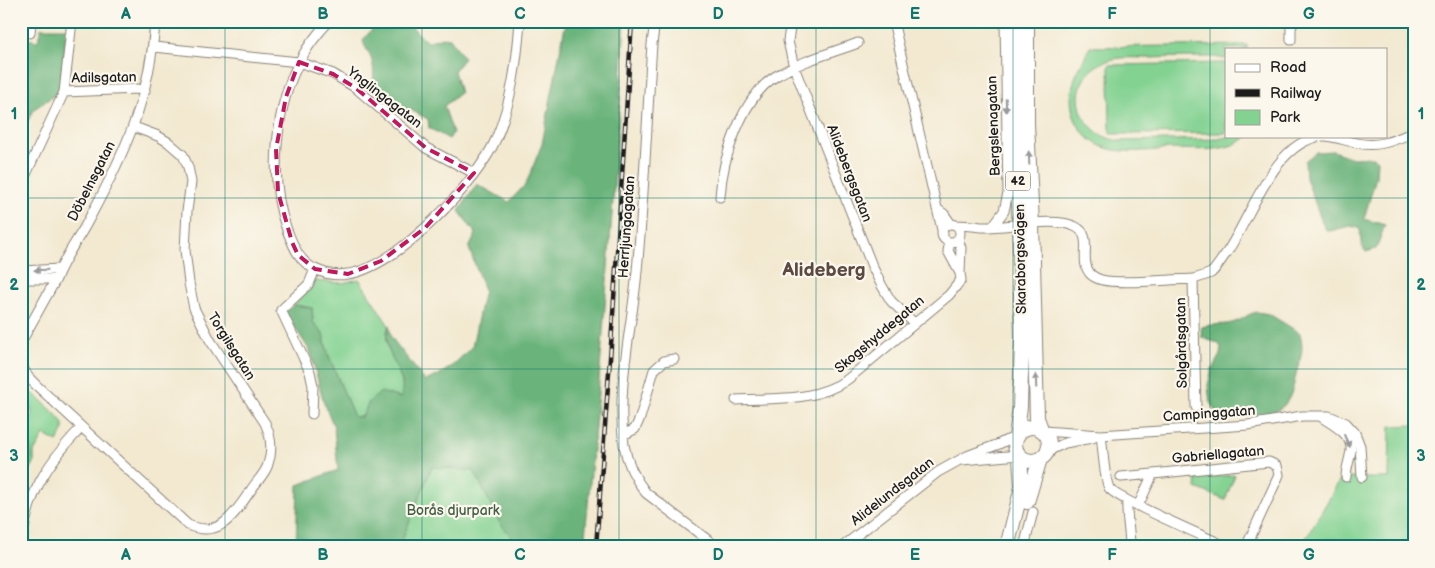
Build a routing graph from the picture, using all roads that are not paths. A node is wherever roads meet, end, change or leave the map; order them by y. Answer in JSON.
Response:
{"nodes":[{"id":1,"x":31,"y":21,"type":"edge"},
{"id":2,"x":72,"y":21,"type":"edge"},
{"id":3,"x":329,"y":21,"type":"edge"},
{"id":4,"x":520,"y":21,"type":"edge"},
{"id":5,"x":655,"y":21,"type":"edge"},
{"id":6,"x":791,"y":21,"type":"edge"},
{"id":7,"x":893,"y":21,"type":"edge"},
{"id":8,"x":1005,"y":21,"type":"edge"},
{"id":9,"x":1015,"y":21,"type":"edge"},
{"id":10,"x":1027,"y":21,"type":"edge"},
{"id":11,"x":155,"y":22,"type":"edge"},
{"id":12,"x":1293,"y":25,"type":"edge"},
{"id":13,"x":30,"y":32,"type":"dead end"},
{"id":14,"x":1291,"y":40,"type":"dead end"},
{"id":15,"x":858,"y":43,"type":"dead end"},
{"id":16,"x":154,"y":47,"type":"junction"},
{"id":17,"x":299,"y":62,"type":"junction"},
{"id":18,"x":794,"y":67,"type":"junction"},
{"id":19,"x":145,"y":91,"type":"junction"},
{"id":20,"x":64,"y":92,"type":"junction"},
{"id":21,"x":134,"y":127,"type":"junction"},
{"id":22,"x":1414,"y":132,"type":"edge"},
{"id":23,"x":1316,"y":138,"type":"edge"},
{"id":24,"x":1340,"y":138,"type":"edge"},
{"id":25,"x":474,"y":173,"type":"junction"},
{"id":26,"x":21,"y":184,"type":"edge"},
{"id":27,"x":720,"y":197,"type":"dead end"},
{"id":28,"x":937,"y":209,"type":"junction"},
{"id":29,"x":1025,"y":224,"type":"junction"},
{"id":30,"x":953,"y":225,"type":"junction"},
{"id":31,"x":993,"y":226,"type":"junction"},
{"id":32,"x":982,"y":227,"type":"junction"},
{"id":33,"x":942,"y":234,"type":"junction"},
{"id":34,"x":956,"y":239,"type":"junction"},
{"id":35,"x":60,"y":269,"type":"junction"},
{"id":36,"x":315,"y":269,"type":"junction"},
{"id":37,"x":21,"y":270,"type":"edge"},
{"id":38,"x":21,"y":279,"type":"edge"},
{"id":39,"x":56,"y":279,"type":"junction"},
{"id":40,"x":1193,"y":279,"type":"junction"},
{"id":41,"x":914,"y":323,"type":"junction"},
{"id":42,"x":21,"y":342,"type":"edge"},
{"id":43,"x":674,"y":359,"type":"dead end"},
{"id":44,"x":21,"y":364,"type":"edge"},
{"id":45,"x":736,"y":400,"type":"dead end"},
{"id":46,"x":1196,"y":407,"type":"dead end"},
{"id":47,"x":312,"y":414,"type":"dead end"},
{"id":48,"x":1320,"y":416,"type":"junction"},
{"id":49,"x":81,"y":428,"type":"junction"},
{"id":50,"x":1042,"y":430,"type":"junction"},
{"id":51,"x":1101,"y":434,"type":"junction"},
{"id":52,"x":623,"y":435,"type":"junction"},
{"id":53,"x":1016,"y":437,"type":"junction"},
{"id":54,"x":1044,"y":455,"type":"junction"},
{"id":55,"x":1019,"y":456,"type":"junction"},
{"id":56,"x":960,"y":460,"type":"junction"},
{"id":57,"x":1153,"y":474,"type":"junction"},
{"id":58,"x":1121,"y":477,"type":"dead end"},
{"id":59,"x":1346,"y":477,"type":"dead end"},
{"id":60,"x":1362,"y":477,"type":"dead end"},
{"id":61,"x":1127,"y":501,"type":"junction"},
{"id":62,"x":1138,"y":506,"type":"junction"},
{"id":63,"x":1033,"y":512,"type":"dead end"},
{"id":64,"x":22,"y":547,"type":"edge"},
{"id":65,"x":716,"y":547,"type":"edge"},
{"id":66,"x":842,"y":547,"type":"edge"},
{"id":67,"x":1007,"y":547,"type":"edge"},
{"id":68,"x":1016,"y":547,"type":"edge"},
{"id":69,"x":1024,"y":547,"type":"edge"},
{"id":70,"x":1130,"y":547,"type":"edge"},
{"id":71,"x":1227,"y":547,"type":"edge"},
{"id":72,"x":1246,"y":547,"type":"edge"}],
"edges":[{"from":1,"to":13,"type":"street"},
{"from":2,"to":20,"type":"street"},
{"from":3,"to":17,"type":"street"},
{"from":4,"to":25,"type":"street"},
{"from":5,"to":52,"type":"street","name":"Herrljungagatan"},
{"from":6,"to":18,"type":"street","name":"Alidebergsgatan"},
{"from":7,"to":28,"type":"street"},
{"from":8,"to":31,"type":"street","name":"Bergslenagatan","one_way":true},
{"from":9,"to":29,"type":"main road","name":"Skaraborgsvägen","number":"42"},
{"from":29,"to":10,"type":"main road","name":"Skaraborgsvägen","number":"42","one_way":true},
{"from":11,"to":16,"type":"street","name":"Döbelnsgatan"},
{"from":12,"to":14,"type":"street"},
{"from":15,"to":18,"type":"street"},
{"from":16,"to":17,"type":"street","name":"Ynglingagatan"},
{"from":16,"to":19,"type":"street","name":"Döbelnsgatan"},
{"from":17,"to":25,"type":"street","name":"Ynglingagatan"},
{"from":17,"to":36,"type":"street"},
{"from":18,"to":27,"type":"street"},
{"from":18,"to":41,"type":"street","name":"Alidebergsgatan"},
{"from":19,"to":20,"type":"street","name":"Adilsgatan"},
{"from":19,"to":21,"type":"street","name":"Döbelnsgatan"},
{"from":20,"to":26,"type":"street"},
{"from":21,"to":35,"type":"street","name":"Döbelnsgatan"},
{"from":21,"to":49,"type":"street","name":"Torgilsgatan"},
{"from":22,"to":24,"type":"street"},
{"from":23,"to":40,"type":"street"},
{"from":25,"to":36,"type":"street"},
{"from":28,"to":30,"type":"street"},
{"from":28,"to":33,"type":"street"},
{"from":29,"to":31,"type":"street"},
{"from":29,"to":40,"type":"street"},
{"from":50,"to":29,"type":"main road","name":"Skaraborgsvägen","number":"42","one_way":true},
{"from":29,"to":53,"type":"main road","name":"Skaraborgsvägen","number":"42"},
{"from":30,"to":32,"type":"street"},
{"from":30,"to":33,"type":"street"},
{"from":30,"to":34,"type":"street"},
{"from":31,"to":32,"type":"street"},
{"from":32,"to":34,"type":"street"},
{"from":33,"to":34,"type":"street"},
{"from":34,"to":41,"type":"street","name":"Skogshyddegatan"},
{"from":35,"to":37,"type":"street","one_way":true},
{"from":35,"to":39,"type":"street","name":"Döbelnsgatan"},
{"from":36,"to":47,"type":"street"},
{"from":38,"to":39,"type":"street"},
{"from":39,"to":42,"type":"street","name":"Döbelnsgatan"},
{"from":40,"to":46,"type":"street","name":"Solgårdsgatan"},
{"from":41,"to":45,"type":"street","name":"Skogshyddegatan"},
{"from":43,"to":52,"type":"street"},
{"from":44,"to":49,"type":"street"},
{"from":48,"to":51,"type":"street","name":"Campinggatan"},
{"from":48,"to":59,"type":"street","one_way":true},
{"from":48,"to":60,"type":"street","name":"Campinggatan"},
{"from":49,"to":64,"type":"street"},
{"from":50,"to":51,"type":"street","name":"Campinggatan"},
{"from":50,"to":53,"type":"main road"},
{"from":50,"to":54,"type":"main road","number":"42"},
{"from":51,"to":54,"type":"street","name":"Campinggatan"},
{"from":51,"to":61,"type":"street"},
{"from":52,"to":65,"type":"street","name":"Herrljungagatan"},
{"from":53,"to":55,"type":"main road","number":"42"},
{"from":53,"to":56,"type":"street","name":"Alidelundsgatan"},
{"from":54,"to":55,"type":"main road"},
{"from":54,"to":68,"type":"main road"},
{"from":55,"to":56,"type":"street","name":"Alidelundsgatan"},
{"from":55,"to":67,"type":"main road","number":"42"},
{"from":56,"to":66,"type":"street","name":"Alidelundsgatan"},
{"from":57,"to":58,"type":"street","name":"Gabriellagatan"},
{"from":57,"to":62,"type":"street"},
{"from":57,"to":72,"type":"street","name":"Gabriellagatan"},
{"from":61,"to":62,"type":"street"},
{"from":61,"to":70,"type":"street"},
{"from":62,"to":71,"type":"street"},
{"from":63,"to":69,"type":"street"}]}
